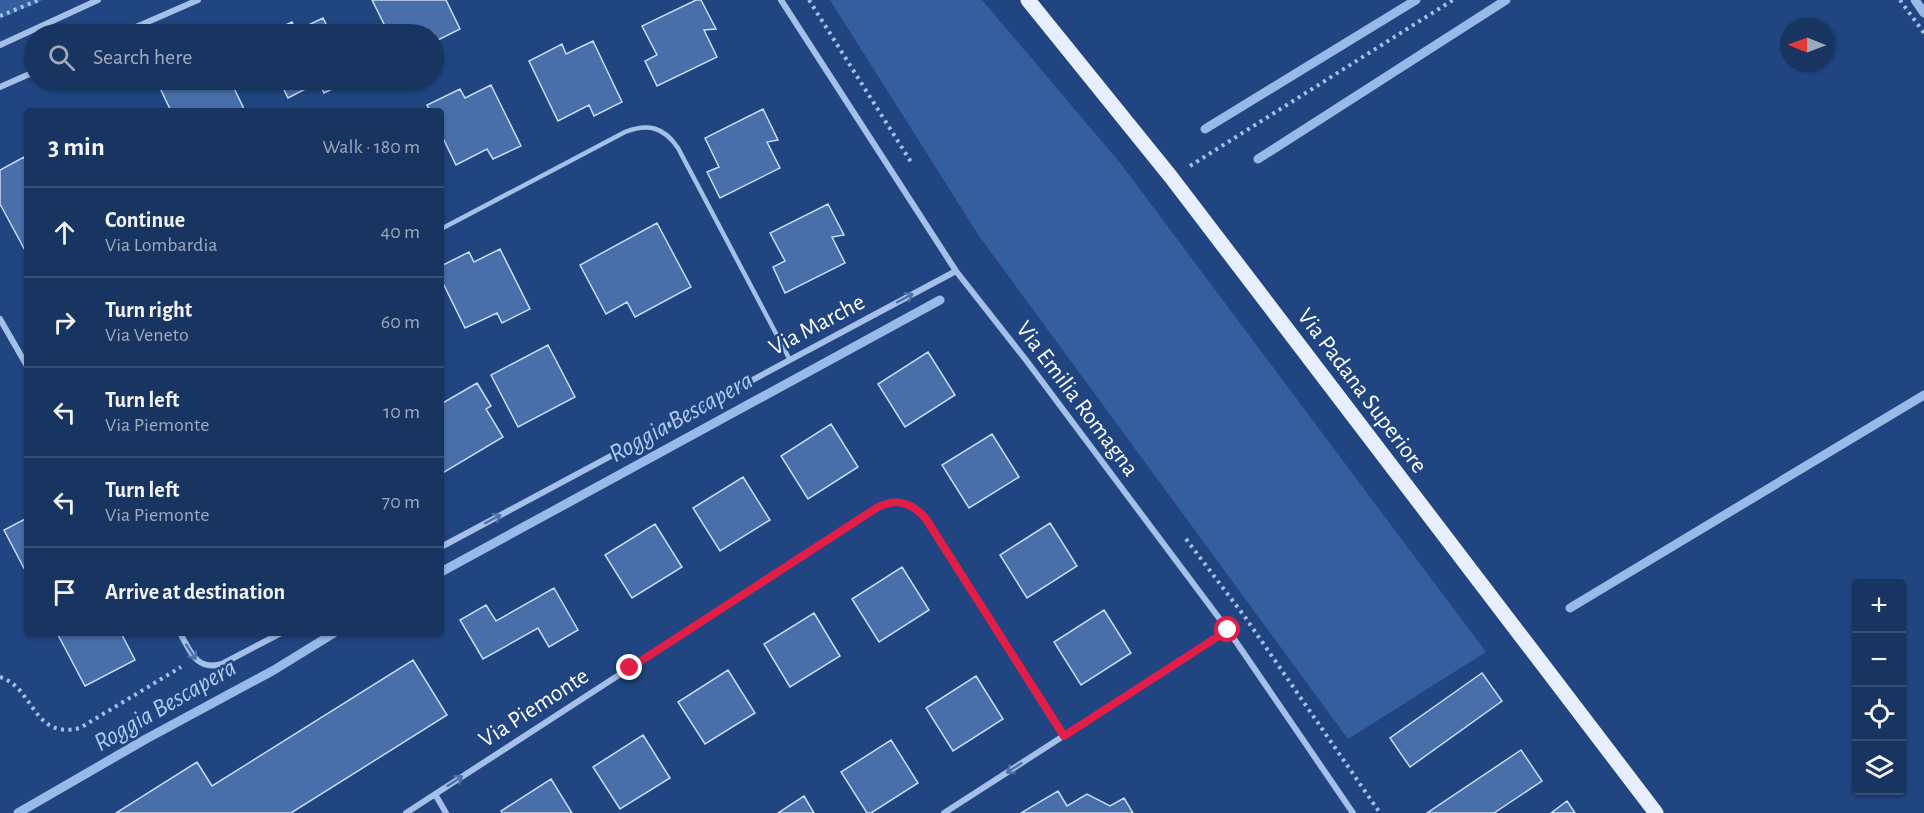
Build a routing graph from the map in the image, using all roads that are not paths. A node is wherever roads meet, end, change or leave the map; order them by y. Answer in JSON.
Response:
{"nodes":[{"id":1,"x":99,"y":0,"type":"edge"},
{"id":2,"x":198,"y":0,"type":"edge"},
{"id":3,"x":781,"y":0,"type":"edge"},
{"id":4,"x":1028,"y":0,"type":"edge"},
{"id":5,"x":46,"y":24,"type":"edge"},
{"id":6,"x":143,"y":24,"type":"edge"},
{"id":7,"x":24,"y":34,"type":"edge"},
{"id":8,"x":0,"y":45,"type":"edge"},
{"id":9,"x":24,"y":76,"type":"edge"},
{"id":10,"x":0,"y":87,"type":"edge"},
{"id":11,"x":444,"y":227,"type":"edge"},
{"id":12,"x":956,"y":271,"type":"junction"},
{"id":13,"x":0,"y":319,"type":"edge"},
{"id":14,"x":790,"y":360,"type":"junction"},
{"id":15,"x":24,"y":361,"type":"edge"},
{"id":16,"x":444,"y":545,"type":"edge"},
{"id":17,"x":1228,"y":630,"type":"junction"},
{"id":18,"x":182,"y":636,"type":"edge"},
{"id":19,"x":275,"y":636,"type":"edge"},
{"id":20,"x":1064,"y":736,"type":"junction"},
{"id":21,"x":435,"y":794,"type":"junction"},
{"id":22,"x":406,"y":813,"type":"edge"},
{"id":23,"x":446,"y":813,"type":"edge"},
{"id":24,"x":944,"y":813,"type":"edge"},
{"id":25,"x":1353,"y":813,"type":"edge"},
{"id":26,"x":1656,"y":813,"type":"edge"}],
"edges":[{"from":1,"to":5,"type":"street"},
{"from":2,"to":6,"type":"street"},
{"from":3,"to":12,"type":"street","name":"Via Emilia Romagna"},
{"from":4,"to":26,"type":"main road","name":"Via Padana Superiore"},
{"from":7,"to":8,"type":"street"},
{"from":9,"to":10,"type":"street"},
{"from":11,"to":14,"type":"lane"},
{"from":14,"to":12,"type":"street","name":"Via Marche","one_way":true},
{"from":12,"to":17,"type":"street","name":"Via Emilia Romagna"},
{"from":13,"to":15,"type":"street"},
{"from":16,"to":14,"type":"street","name":"Via Marche","one_way":true},
{"from":17,"to":20,"type":"street"},
{"from":17,"to":25,"type":"street","name":"Via Emilia Romagna"},
{"from":18,"to":19,"type":"street","one_way":true},
{"from":21,"to":20,"type":"street","name":"Via Piemonte","one_way":true},
{"from":20,"to":24,"type":"street","one_way":true},
{"from":21,"to":22,"type":"street","name":"Via Piemonte"},
{"from":21,"to":23,"type":"street"}]}
